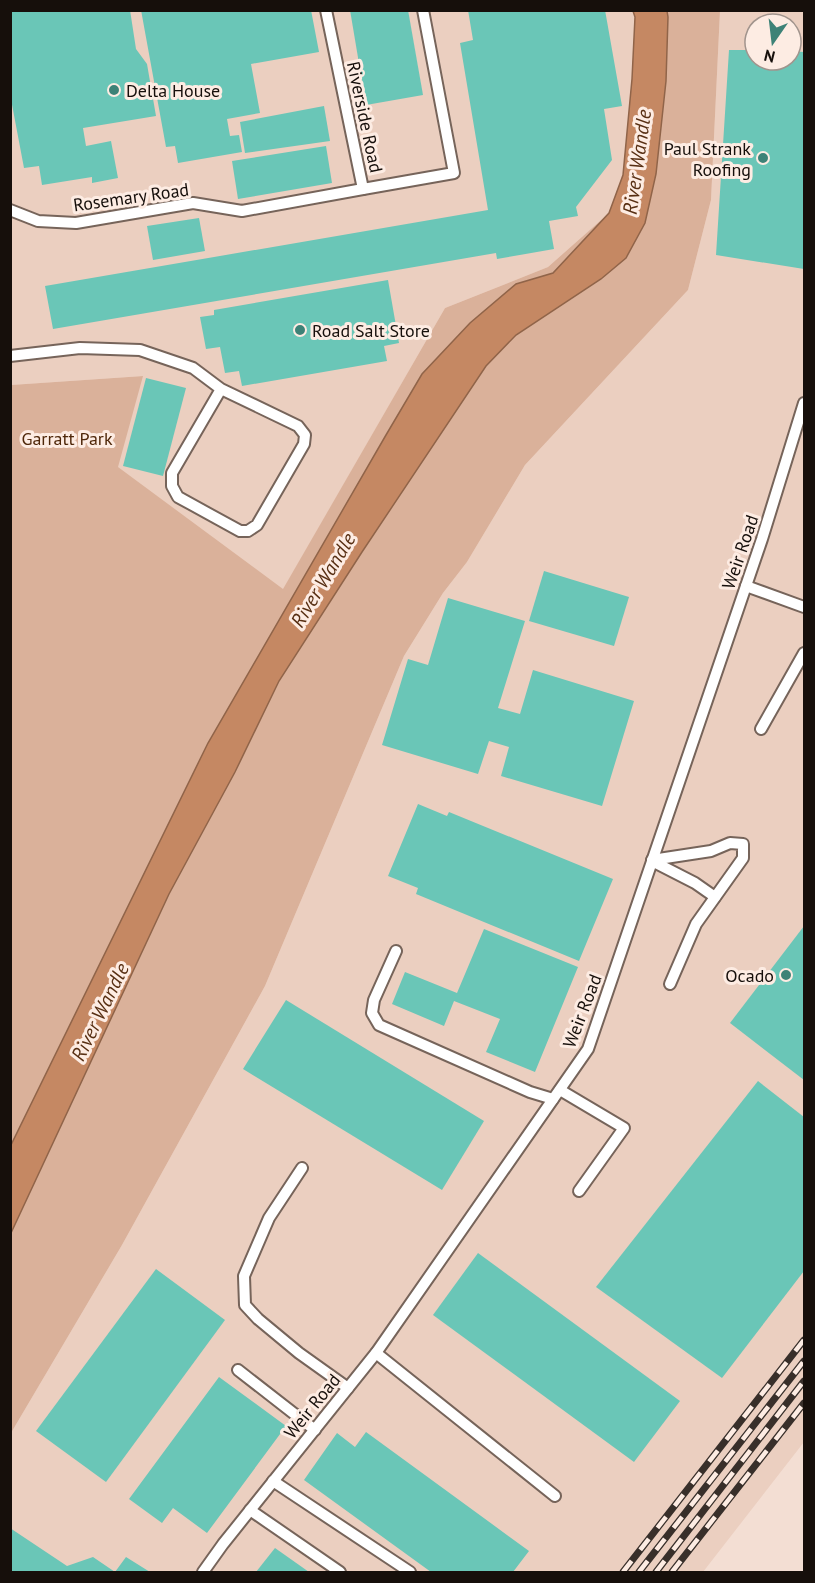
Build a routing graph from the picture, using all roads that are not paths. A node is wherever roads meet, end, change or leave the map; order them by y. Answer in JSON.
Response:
{"nodes":[{"id":1,"x":326,"y":10,"type":"edge"},
{"id":2,"x":423,"y":10,"type":"edge"},
{"id":3,"x":363,"y":189,"type":"junction"},
{"id":4,"x":10,"y":210,"type":"edge"},
{"id":5,"x":10,"y":356,"type":"edge"},
{"id":6,"x":221,"y":389,"type":"junction"},
{"id":7,"x":804,"y":403,"type":"edge"},
{"id":8,"x":746,"y":586,"type":"junction"},
{"id":9,"x":804,"y":608,"type":"edge"},
{"id":10,"x":804,"y":653,"type":"edge"},
{"id":11,"x":761,"y":729,"type":"dead end"},
{"id":12,"x":652,"y":860,"type":"junction"},
{"id":13,"x":715,"y":897,"type":"junction"},
{"id":14,"x":396,"y":951,"type":"dead end"},
{"id":15,"x":670,"y":984,"type":"dead end"},
{"id":16,"x":556,"y":1095,"type":"junction"},
{"id":17,"x":302,"y":1168,"type":"dead end"},
{"id":18,"x":579,"y":1191,"type":"dead end"},
{"id":19,"x":376,"y":1353,"type":"junction"},
{"id":20,"x":238,"y":1370,"type":"dead end"},
{"id":21,"x":348,"y":1388,"type":"junction"},
{"id":22,"x":315,"y":1430,"type":"junction"},
{"id":23,"x":273,"y":1481,"type":"junction"},
{"id":24,"x":555,"y":1496,"type":"dead end"},
{"id":25,"x":250,"y":1510,"type":"junction"},
{"id":26,"x":203,"y":1572,"type":"edge"},
{"id":27,"x":340,"y":1572,"type":"edge"},
{"id":28,"x":410,"y":1572,"type":"edge"}],
"edges":[{"from":1,"to":3,"type":"lane","name":"Riverside Road"},
{"from":2,"to":3,"type":"lane","name":"Riverside Road"},
{"from":3,"to":4,"type":"lane","name":"Rosemary Road"},
{"from":5,"to":6,"type":"lane"},
{"from":6,"to":6,"type":"lane"},
{"from":7,"to":8,"type":"lane","name":"Weir Road"},
{"from":8,"to":9,"type":"lane"},
{"from":8,"to":12,"type":"lane","name":"Weir Road"},
{"from":10,"to":11,"type":"lane"},
{"from":12,"to":13,"type":"lane"},
{"from":12,"to":13,"type":"lane"},
{"from":12,"to":16,"type":"lane","name":"Weir Road"},
{"from":13,"to":15,"type":"lane"},
{"from":14,"to":16,"type":"lane"},
{"from":16,"to":18,"type":"lane"},
{"from":16,"to":19,"type":"lane","name":"Weir Road"},
{"from":17,"to":21,"type":"lane"},
{"from":19,"to":21,"type":"lane","name":"Weir Road"},
{"from":19,"to":24,"type":"lane"},
{"from":20,"to":22,"type":"lane"},
{"from":21,"to":22,"type":"lane","name":"Weir Road"},
{"from":22,"to":23,"type":"lane","name":"Weir Road"},
{"from":23,"to":25,"type":"lane","name":"Weir Road"},
{"from":23,"to":28,"type":"lane"},
{"from":25,"to":26,"type":"lane","name":"Weir Road"},
{"from":25,"to":27,"type":"lane"}]}
